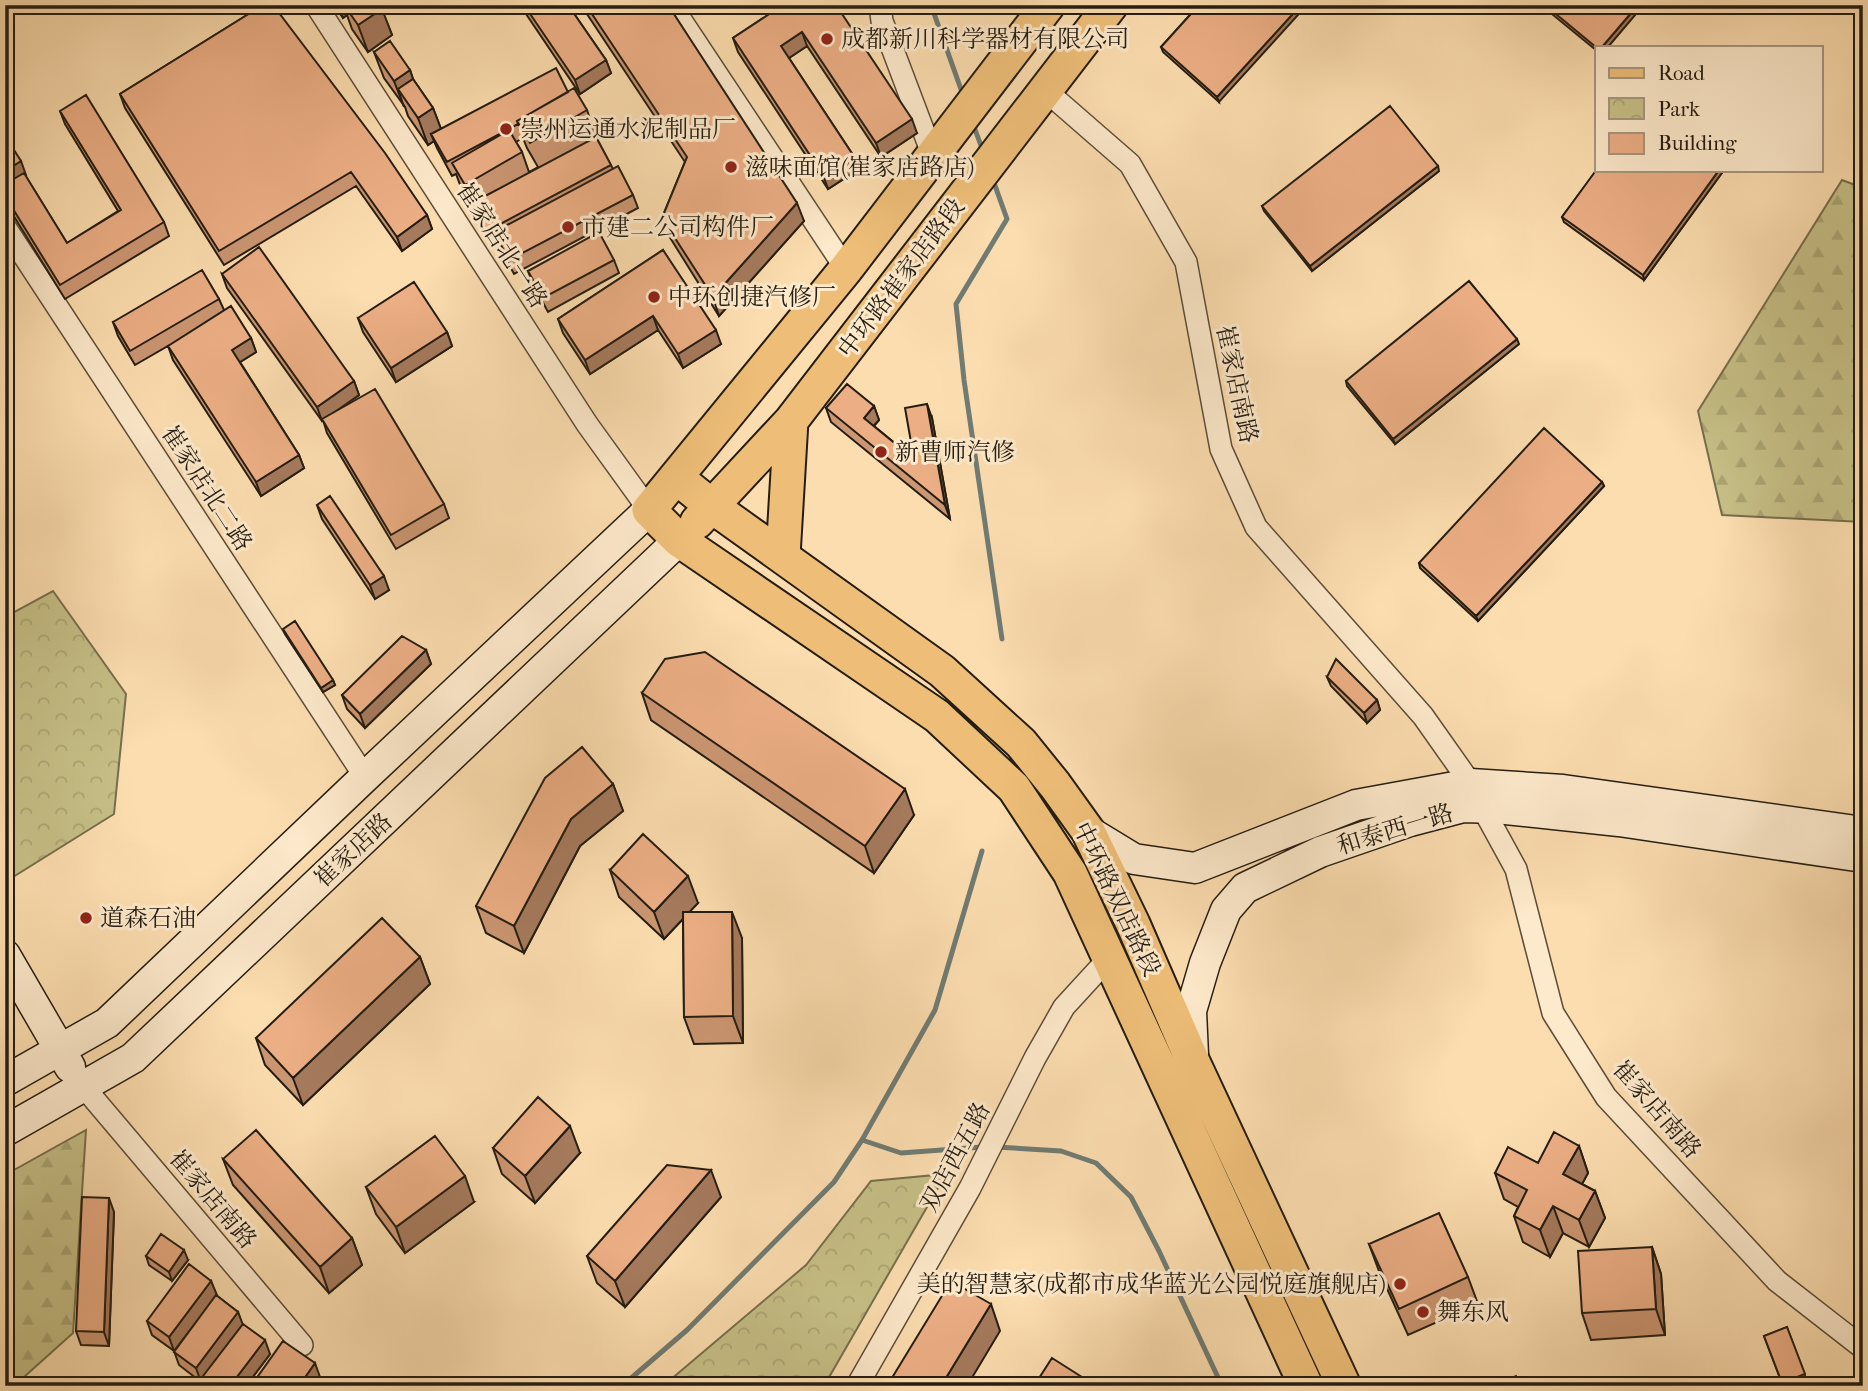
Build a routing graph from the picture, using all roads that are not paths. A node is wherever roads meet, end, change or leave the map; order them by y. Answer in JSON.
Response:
{"nodes":[{"id":1,"x":316,"y":5,"type":"edge"},
{"id":2,"x":671,"y":5,"type":"edge"},
{"id":3,"x":880,"y":5,"type":"edge"},
{"id":4,"x":1048,"y":5,"type":"edge"},
{"id":5,"x":1111,"y":5,"type":"edge"},
{"id":6,"x":1045,"y":90,"type":"junction"},
{"id":7,"x":938,"y":150,"type":"junction"},
{"id":8,"x":5,"y":227,"type":"edge"},
{"id":9,"x":846,"y":269,"type":"junction"},
{"id":10,"x":791,"y":421,"type":"junction"},
{"id":11,"x":676,"y":477,"type":"junction"},
{"id":12,"x":713,"y":507,"type":"junction"},
{"id":13,"x":649,"y":510,"type":"junction"},
{"id":14,"x":680,"y":540,"type":"junction"},
{"id":15,"x":783,"y":556,"type":"junction"},
{"id":16,"x":365,"y":777,"type":"junction"},
{"id":17,"x":1477,"y":796,"type":"junction"},
{"id":18,"x":1088,"y":831,"type":"junction"},
{"id":19,"x":1863,"y":832,"type":"edge"},
{"id":20,"x":1863,"y":857,"type":"edge"},
{"id":21,"x":5,"y":955,"type":"edge"},
{"id":22,"x":1108,"y":959,"type":"junction"},
{"id":23,"x":60,"y":1050,"type":"junction"},
{"id":24,"x":1193,"y":1062,"type":"junction"},
{"id":25,"x":5,"y":1081,"type":"edge"},
{"id":26,"x":83,"y":1086,"type":"junction"},
{"id":27,"x":5,"y":1131,"type":"edge"},
{"id":28,"x":302,"y":1345,"type":"dead end"},
{"id":29,"x":1863,"y":1348,"type":"edge"},
{"id":30,"x":857,"y":1386,"type":"edge"},
{"id":31,"x":1306,"y":1386,"type":"edge"},
{"id":32,"x":1344,"y":1386,"type":"edge"}],
"edges":[{"from":1,"to":13,"type":"street","name":"崔家店北一路"},
{"from":2,"to":9,"type":"street"},
{"from":3,"to":7,"type":"street"},
{"from":4,"to":7,"type":"main road","name":"中环路崔家店路段"},
{"from":5,"to":6,"type":"main road","name":"中环路崔家店路段"},
{"from":6,"to":10,"type":"main road","name":"中环路崔家店路段"},
{"from":6,"to":17,"type":"street","name":"崔家店南路"},
{"from":7,"to":9,"type":"main road","name":"中环路崔家店路段"},
{"from":8,"to":16,"type":"street","name":"崔家店北二路"},
{"from":9,"to":11,"type":"main road","name":"中环路崔家店路段"},
{"from":10,"to":12,"type":"main road","name":"中环路崔家店路段"},
{"from":10,"to":15,"type":"main road"},
{"from":11,"to":12,"type":"main road","name":"中环路双店路段"},
{"from":11,"to":13,"type":"main road","name":"中环路崔家店路段"},
{"from":12,"to":14,"type":"main road","name":"中环路崔家店路段"},
{"from":12,"to":15,"type":"main road","name":"中环路双店路段"},
{"from":13,"to":14,"type":"main road","name":"中环路双店路段"},
{"from":13,"to":16,"type":"street","name":"崔家店路"},
{"from":14,"to":22,"type":"main road","name":"中环路双店路段"},
{"from":14,"to":26,"type":"street","name":"崔家店路"},
{"from":15,"to":18,"type":"main road","name":"中环路双店路段"},
{"from":16,"to":23,"type":"street","name":"崔家店路"},
{"from":17,"to":18,"type":"street","name":"和泰西一路"},
{"from":17,"to":19,"type":"street","name":"和泰西一路"},
{"from":17,"to":20,"type":"street","name":"和泰西一路"},
{"from":17,"to":24,"type":"street","name":"和泰西一路"},
{"from":17,"to":29,"type":"street","name":"崔家店南路"},
{"from":18,"to":24,"type":"main road","name":"中环路双店路段"},
{"from":21,"to":23,"type":"street"},
{"from":22,"to":30,"type":"street","name":"双店西五路"},
{"from":22,"to":31,"type":"main road","name":"中环路双店路段"},
{"from":23,"to":25,"type":"street","name":"崔家店路"},
{"from":23,"to":26,"type":"street"},
{"from":24,"to":32,"type":"main road","name":"中环路双店路段"},
{"from":26,"to":27,"type":"street","name":"崔家店路"},
{"from":26,"to":28,"type":"street","name":"崔家店南路"}]}
